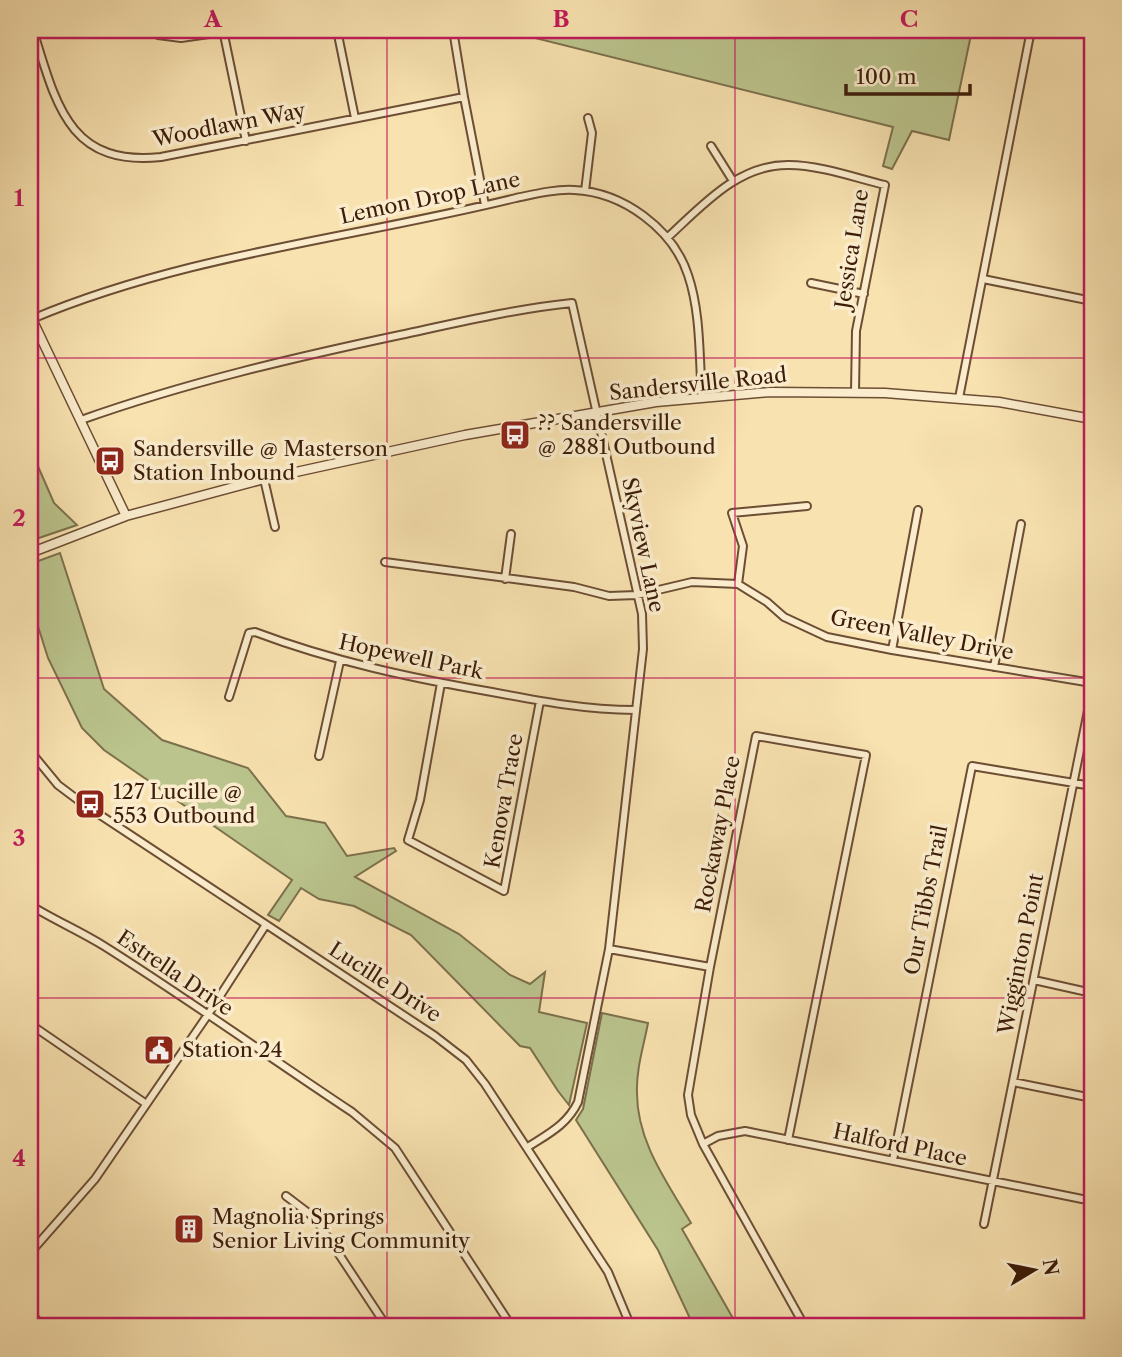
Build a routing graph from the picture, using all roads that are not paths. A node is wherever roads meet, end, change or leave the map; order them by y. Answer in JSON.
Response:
{"nodes":[{"id":1,"x":33,"y":30,"type":"edge"},
{"id":2,"x":337,"y":30,"type":"edge"},
{"id":3,"x":453,"y":30,"type":"edge"},
{"id":4,"x":1031,"y":30,"type":"edge"},
{"id":5,"x":223,"y":31,"type":"edge"},
{"id":6,"x":159,"y":35,"type":"dead end"},
{"id":7,"x":464,"y":97,"type":"junction"},
{"id":8,"x":355,"y":118,"type":"junction"},
{"id":9,"x":588,"y":118,"type":"dead end"},
{"id":10,"x":246,"y":141,"type":"junction"},
{"id":11,"x":710,"y":146,"type":"dead end"},
{"id":12,"x":733,"y":181,"type":"junction"},
{"id":13,"x":585,"y":191,"type":"junction"},
{"id":14,"x":485,"y":205,"type":"junction"},
{"id":15,"x":667,"y":238,"type":"junction"},
{"id":16,"x":983,"y":279,"type":"junction"},
{"id":17,"x":811,"y":283,"type":"dead end"},
{"id":18,"x":1092,"y":290,"type":"edge"},
{"id":19,"x":864,"y":295,"type":"junction"},
{"id":20,"x":1091,"y":301,"type":"edge"},
{"id":21,"x":31,"y":317,"type":"edge"},
{"id":22,"x":855,"y":392,"type":"junction"},
{"id":23,"x":702,"y":397,"type":"junction"},
{"id":24,"x":959,"y":398,"type":"junction"},
{"id":25,"x":598,"y":412,"type":"junction"},
{"id":26,"x":1092,"y":419,"type":"edge"},
{"id":27,"x":81,"y":420,"type":"junction"},
{"id":28,"x":264,"y":480,"type":"junction"},
{"id":29,"x":807,"y":506,"type":"dead end"},
{"id":30,"x":918,"y":510,"type":"dead end"},
{"id":31,"x":126,"y":516,"type":"junction"},
{"id":32,"x":1021,"y":524,"type":"dead end"},
{"id":33,"x":275,"y":527,"type":"dead end"},
{"id":34,"x":512,"y":534,"type":"dead end"},
{"id":35,"x":30,"y":553,"type":"edge"},
{"id":36,"x":385,"y":562,"type":"dead end"},
{"id":37,"x":505,"y":579,"type":"junction"},
{"id":38,"x":738,"y":584,"type":"junction"},
{"id":39,"x":637,"y":595,"type":"junction"},
{"id":40,"x":892,"y":650,"type":"junction"},
{"id":41,"x":341,"y":661,"type":"junction"},
{"id":42,"x":994,"y":667,"type":"junction"},
{"id":43,"x":441,"y":683,"type":"junction"},
{"id":44,"x":1092,"y":684,"type":"edge"},
{"id":45,"x":1092,"y":691,"type":"edge"},
{"id":46,"x":229,"y":697,"type":"dead end"},
{"id":47,"x":540,"y":701,"type":"junction"},
{"id":48,"x":635,"y":710,"type":"junction"},
{"id":49,"x":30,"y":751,"type":"edge"},
{"id":50,"x":319,"y":756,"type":"dead end"},
{"id":51,"x":1074,"y":783,"type":"junction"},
{"id":52,"x":1092,"y":786,"type":"edge"},
{"id":53,"x":30,"y":905,"type":"edge"},
{"id":54,"x":265,"y":926,"type":"junction"},
{"id":55,"x":609,"y":948,"type":"junction"},
{"id":56,"x":710,"y":968,"type":"junction"},
{"id":57,"x":1034,"y":980,"type":"junction"},
{"id":58,"x":1092,"y":993,"type":"edge"},
{"id":59,"x":207,"y":1016,"type":"junction"},
{"id":60,"x":30,"y":1024,"type":"edge"},
{"id":61,"x":1013,"y":1082,"type":"junction"},
{"id":62,"x":1092,"y":1098,"type":"edge"},
{"id":63,"x":145,"y":1103,"type":"junction"},
{"id":64,"x":788,"y":1140,"type":"junction"},
{"id":65,"x":703,"y":1144,"type":"junction"},
{"id":66,"x":528,"y":1147,"type":"junction"},
{"id":67,"x":892,"y":1160,"type":"junction"},
{"id":68,"x":993,"y":1182,"type":"junction"},
{"id":69,"x":286,"y":1196,"type":"dead end"},
{"id":70,"x":1092,"y":1201,"type":"edge"},
{"id":71,"x":984,"y":1224,"type":"dead end"},
{"id":72,"x":30,"y":1253,"type":"edge"},
{"id":73,"x":30,"y":1316,"type":"edge"},
{"id":74,"x":42,"y":1327,"type":"edge"},
{"id":75,"x":387,"y":1327,"type":"edge"},
{"id":76,"x":512,"y":1327,"type":"edge"},
{"id":77,"x":631,"y":1327,"type":"edge"},
{"id":78,"x":805,"y":1327,"type":"edge"}],
"edges":[{"from":1,"to":10,"type":"street","name":"Woodlawn Way"},
{"from":2,"to":8,"type":"street"},
{"from":3,"to":7,"type":"street"},
{"from":4,"to":16,"type":"street"},
{"from":5,"to":6,"type":"street"},
{"from":5,"to":10,"type":"street"},
{"from":7,"to":8,"type":"street","name":"Woodlawn Way"},
{"from":7,"to":14,"type":"street"},
{"from":8,"to":10,"type":"street","name":"Woodlawn Way"},
{"from":9,"to":13,"type":"street"},
{"from":11,"to":12,"type":"street"},
{"from":12,"to":15,"type":"street","name":"Jessica Lane"},
{"from":12,"to":19,"type":"street","name":"Jessica Lane"},
{"from":13,"to":14,"type":"street","name":"Lemon Drop Lane"},
{"from":13,"to":15,"type":"street","name":"Lemon Drop Lane"},
{"from":14,"to":21,"type":"street","name":"Lemon Drop Lane"},
{"from":15,"to":23,"type":"street","name":"Lemon Drop Lane"},
{"from":16,"to":20,"type":"street"},
{"from":16,"to":24,"type":"street"},
{"from":17,"to":19,"type":"street"},
{"from":18,"to":20,"type":"street"},
{"from":19,"to":22,"type":"street","name":"Jessica Lane"},
{"from":21,"to":27,"type":"street"},
{"from":22,"to":23,"type":"street","name":"Sandersville Road"},
{"from":22,"to":24,"type":"street","name":"Sandersville Road"},
{"from":23,"to":25,"type":"street","name":"Sandersville Road"},
{"from":24,"to":26,"type":"street","name":"Sandersville Road"},
{"from":25,"to":27,"type":"street","name":"Skyview Lane"},
{"from":25,"to":28,"type":"street","name":"Sandersville Road"},
{"from":25,"to":39,"type":"street","name":"Skyview Lane"},
{"from":27,"to":31,"type":"street"},
{"from":28,"to":31,"type":"street","name":"Sandersville Road"},
{"from":28,"to":33,"type":"street"},
{"from":29,"to":38,"type":"street"},
{"from":30,"to":40,"type":"street"},
{"from":31,"to":35,"type":"street","name":"Sandersville Road"},
{"from":32,"to":42,"type":"street"},
{"from":34,"to":37,"type":"street"},
{"from":36,"to":37,"type":"street","name":"Green Valley Drive"},
{"from":37,"to":39,"type":"street","name":"Green Valley Drive"},
{"from":38,"to":39,"type":"street","name":"Green Valley Drive"},
{"from":38,"to":40,"type":"street","name":"Green Valley Drive"},
{"from":39,"to":48,"type":"street","name":"Skyview Lane"},
{"from":40,"to":42,"type":"street","name":"Green Valley Drive"},
{"from":41,"to":43,"type":"street","name":"Hopewell Park"},
{"from":41,"to":46,"type":"street","name":"Hopewell Park"},
{"from":41,"to":50,"type":"street"},
{"from":42,"to":44,"type":"street","name":"Green Valley Drive"},
{"from":43,"to":47,"type":"street","name":"Hopewell Park"},
{"from":43,"to":47,"type":"street","name":"Kenova Trace"},
{"from":45,"to":51,"type":"street","name":"Wigginton Point"},
{"from":47,"to":48,"type":"street","name":"Hopewell Park"},
{"from":48,"to":55,"type":"street","name":"Skyview Lane"},
{"from":49,"to":54,"type":"street","name":"Lucille Drive"},
{"from":51,"to":52,"type":"street","name":"Our Tibbs Trail"},
{"from":51,"to":57,"type":"street","name":"Wigginton Point"},
{"from":51,"to":67,"type":"street","name":"Our Tibbs Trail"},
{"from":53,"to":59,"type":"street","name":"Estrella Drive"},
{"from":54,"to":59,"type":"street"},
{"from":54,"to":66,"type":"street","name":"Lucille Drive"},
{"from":55,"to":56,"type":"street"},
{"from":55,"to":66,"type":"street","name":"Skyview Lane"},
{"from":56,"to":64,"type":"street","name":"Rockaway Place"},
{"from":56,"to":65,"type":"street","name":"Rockaway Place"},
{"from":57,"to":58,"type":"street"},
{"from":57,"to":61,"type":"street","name":"Wigginton Point"},
{"from":59,"to":63,"type":"street"},
{"from":59,"to":76,"type":"street","name":"Estrella Drive"},
{"from":60,"to":63,"type":"street"},
{"from":61,"to":62,"type":"street"},
{"from":61,"to":68,"type":"street","name":"Wigginton Point"},
{"from":63,"to":72,"type":"street"},
{"from":64,"to":65,"type":"street","name":"Halford Place"},
{"from":64,"to":67,"type":"street","name":"Halford Place"},
{"from":65,"to":78,"type":"street","name":"Rockaway Place"},
{"from":66,"to":77,"type":"street","name":"Lucille Drive"},
{"from":67,"to":68,"type":"street","name":"Halford Place"},
{"from":68,"to":70,"type":"street","name":"Halford Place"},
{"from":68,"to":71,"type":"street","name":"Wigginton Point"},
{"from":69,"to":75,"type":"street"},
{"from":73,"to":74,"type":"main road"}]}
